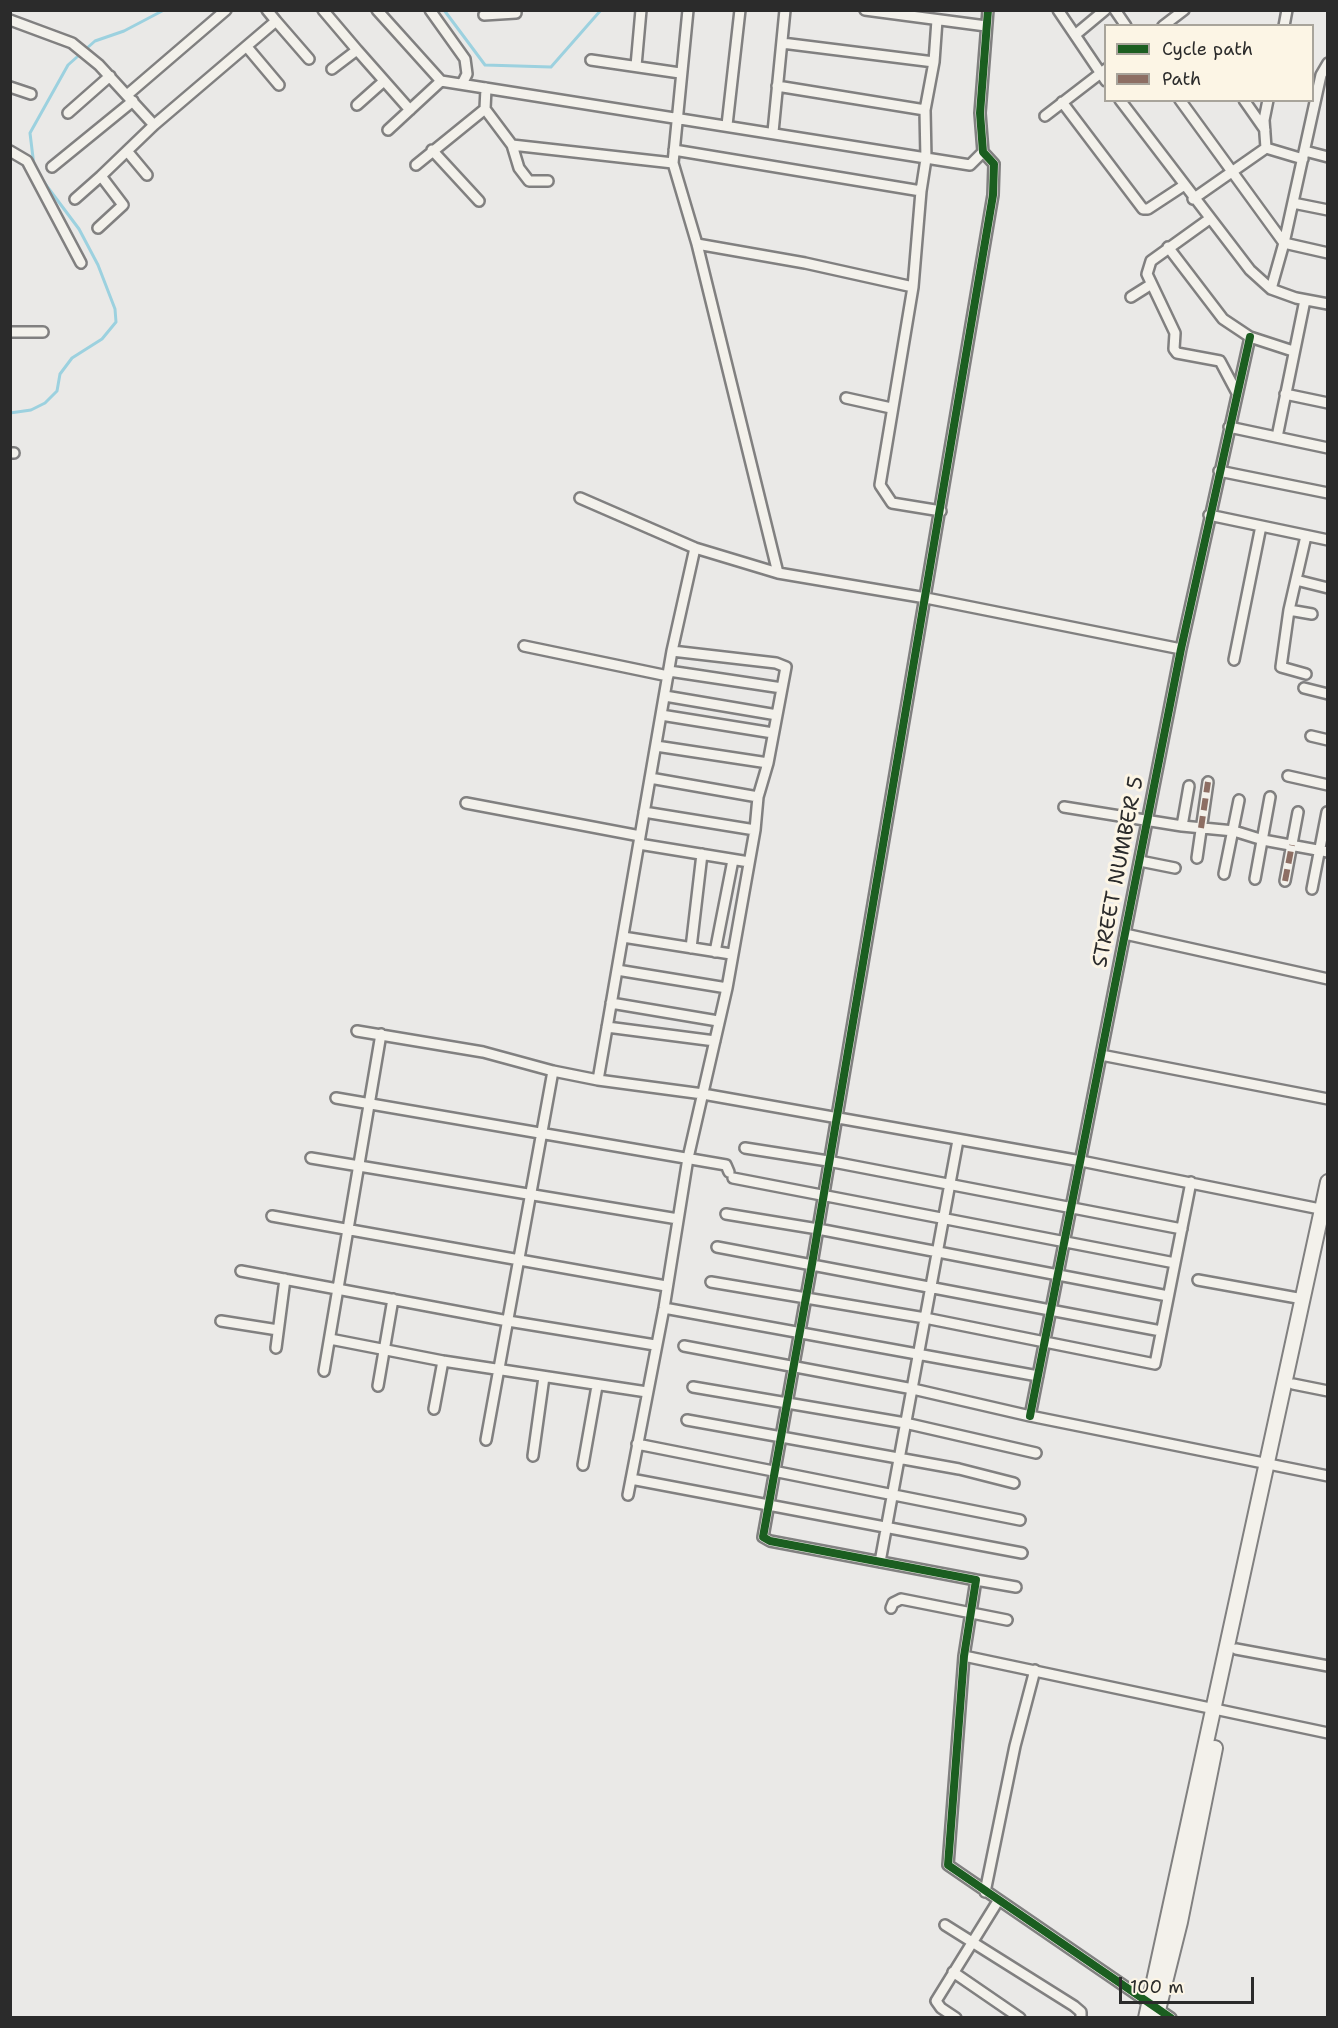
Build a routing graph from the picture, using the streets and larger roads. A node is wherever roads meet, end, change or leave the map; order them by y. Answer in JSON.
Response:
{"nodes":[{"id":1,"x":226,"y":10,"type":"edge"},
{"id":2,"x":267,"y":10,"type":"edge"},
{"id":3,"x":323,"y":10,"type":"edge"},
{"id":4,"x":377,"y":10,"type":"edge"},
{"id":5,"x":430,"y":10,"type":"edge"},
{"id":6,"x":641,"y":10,"type":"edge"},
{"id":7,"x":688,"y":10,"type":"edge"},
{"id":8,"x":740,"y":10,"type":"edge"},
{"id":9,"x":785,"y":10,"type":"edge"},
{"id":10,"x":865,"y":10,"type":"edge"},
{"id":11,"x":988,"y":10,"type":"edge"},
{"id":12,"x":1058,"y":10,"type":"edge"},
{"id":13,"x":1105,"y":10,"type":"edge"},
{"id":14,"x":1115,"y":10,"type":"edge"},
{"id":15,"x":1184,"y":10,"type":"edge"},
{"id":16,"x":516,"y":14,"type":"edge"},
{"id":17,"x":484,"y":15,"type":"dead end"},
{"id":18,"x":10,"y":20,"type":"edge"},
{"id":19,"x":936,"y":20,"type":"junction"},
{"id":20,"x":276,"y":21,"type":"junction"},
{"id":21,"x":1125,"y":24,"type":"edge"},
{"id":22,"x":1166,"y":24,"type":"edge"},
{"id":23,"x":986,"y":26,"type":"junction"},
{"id":24,"x":1076,"y":35,"type":"junction"},
{"id":25,"x":782,"y":43,"type":"junction"},
{"id":26,"x":247,"y":47,"type":"junction"},
{"id":27,"x":357,"y":50,"type":"junction"},
{"id":28,"x":309,"y":60,"type":"dead end"},
{"id":29,"x":591,"y":60,"type":"dead end"},
{"id":30,"x":934,"y":62,"type":"junction"},
{"id":31,"x":1328,"y":63,"type":"edge"},
{"id":32,"x":636,"y":66,"type":"junction"},
{"id":33,"x":333,"y":69,"type":"dead end"},
{"id":34,"x":680,"y":73,"type":"junction"},
{"id":35,"x":1104,"y":75,"type":"edge"},
{"id":36,"x":110,"y":76,"type":"junction"},
{"id":37,"x":384,"y":81,"type":"junction"},
{"id":38,"x":441,"y":81,"type":"junction"},
{"id":39,"x":462,"y":84,"type":"junction"},
{"id":40,"x":279,"y":85,"type":"dead end"},
{"id":41,"x":777,"y":86,"type":"junction"},
{"id":42,"x":10,"y":87,"type":"edge"},
{"id":43,"x":486,"y":88,"type":"junction"},
{"id":44,"x":31,"y":94,"type":"dead end"},
{"id":45,"x":130,"y":98,"type":"junction"},
{"id":46,"x":1062,"y":102,"type":"junction"},
{"id":47,"x":1121,"y":102,"type":"edge"},
{"id":48,"x":1181,"y":102,"type":"edge"},
{"id":49,"x":1245,"y":102,"type":"edge"},
{"id":50,"x":1268,"y":102,"type":"edge"},
{"id":51,"x":357,"y":105,"type":"dead end"},
{"id":52,"x":485,"y":109,"type":"junction"},
{"id":53,"x":410,"y":110,"type":"junction"},
{"id":54,"x":925,"y":110,"type":"junction"},
{"id":55,"x":68,"y":113,"type":"dead end"},
{"id":56,"x":1045,"y":116,"type":"dead end"},
{"id":57,"x":676,"y":117,"type":"junction"},
{"id":58,"x":154,"y":125,"type":"junction"},
{"id":59,"x":727,"y":125,"type":"junction"},
{"id":60,"x":388,"y":130,"type":"dead end"},
{"id":61,"x":1265,"y":130,"type":"junction"},
{"id":62,"x":773,"y":132,"type":"junction"},
{"id":63,"x":512,"y":145,"type":"junction"},
{"id":64,"x":1266,"y":148,"type":"junction"},
{"id":65,"x":432,"y":150,"type":"junction"},
{"id":66,"x":674,"y":150,"type":"junction"},
{"id":67,"x":10,"y":151,"type":"edge"},
{"id":68,"x":127,"y":151,"type":"junction"},
{"id":69,"x":983,"y":152,"type":"junction"},
{"id":70,"x":1304,"y":155,"type":"junction"},
{"id":71,"x":1328,"y":157,"type":"edge"},
{"id":72,"x":926,"y":159,"type":"junction"},
{"id":73,"x":673,"y":163,"type":"junction"},
{"id":74,"x":416,"y":165,"type":"dead end"},
{"id":75,"x":52,"y":167,"type":"dead end"},
{"id":76,"x":1232,"y":172,"type":"junction"},
{"id":77,"x":147,"y":175,"type":"dead end"},
{"id":78,"x":101,"y":176,"type":"junction"},
{"id":79,"x":548,"y":181,"type":"dead end"},
{"id":80,"x":1183,"y":186,"type":"junction"},
{"id":81,"x":921,"y":191,"type":"junction"},
{"id":82,"x":75,"y":199,"type":"dead end"},
{"id":83,"x":1193,"y":199,"type":"junction"},
{"id":84,"x":479,"y":201,"type":"dead end"},
{"id":85,"x":1293,"y":203,"type":"junction"},
{"id":86,"x":1328,"y":210,"type":"edge"},
{"id":87,"x":1209,"y":220,"type":"junction"},
{"id":88,"x":98,"y":228,"type":"dead end"},
{"id":89,"x":1284,"y":243,"type":"junction"},
{"id":90,"x":697,"y":244,"type":"junction"},
{"id":91,"x":1167,"y":247,"type":"junction"},
{"id":92,"x":1328,"y":253,"type":"edge"},
{"id":93,"x":81,"y":263,"type":"dead end"},
{"id":94,"x":1150,"y":285,"type":"junction"},
{"id":95,"x":913,"y":287,"type":"junction"},
{"id":96,"x":1271,"y":289,"type":"junction"},
{"id":97,"x":1131,"y":297,"type":"dead end"},
{"id":98,"x":1305,"y":300,"type":"junction"},
{"id":99,"x":1328,"y":304,"type":"edge"},
{"id":100,"x":42,"y":332,"type":"dead end"},
{"id":101,"x":10,"y":333,"type":"edge"},
{"id":102,"x":1250,"y":337,"type":"junction"},
{"id":103,"x":1293,"y":351,"type":"junction"},
{"id":104,"x":1237,"y":393,"type":"junction"},
{"id":105,"x":1285,"y":394,"type":"junction"},
{"id":106,"x":846,"y":399,"type":"dead end"},
{"id":107,"x":1328,"y":403,"type":"edge"},
{"id":108,"x":891,"y":408,"type":"junction"},
{"id":109,"x":1229,"y":427,"type":"junction"},
{"id":110,"x":1277,"y":437,"type":"junction"},
{"id":111,"x":1328,"y":448,"type":"edge"},
{"id":112,"x":1219,"y":471,"type":"junction"},
{"id":113,"x":1328,"y":493,"type":"edge"},
{"id":114,"x":580,"y":498,"type":"dead end"},
{"id":115,"x":941,"y":512,"type":"junction"},
{"id":116,"x":1209,"y":515,"type":"junction"},
{"id":117,"x":1262,"y":526,"type":"junction"},
{"id":118,"x":1306,"y":536,"type":"junction"},
{"id":119,"x":1328,"y":540,"type":"edge"},
{"id":120,"x":695,"y":548,"type":"junction"},
{"id":121,"x":778,"y":573,"type":"junction"},
{"id":122,"x":1296,"y":580,"type":"junction"},
{"id":123,"x":1328,"y":588,"type":"edge"},
{"id":124,"x":926,"y":598,"type":"junction"},
{"id":125,"x":1289,"y":610,"type":"junction"},
{"id":126,"x":1312,"y":614,"type":"dead end"},
{"id":127,"x":524,"y":645,"type":"dead end"},
{"id":128,"x":1180,"y":649,"type":"junction"},
{"id":129,"x":672,"y":651,"type":"junction"},
{"id":130,"x":1234,"y":660,"type":"dead end"},
{"id":131,"x":668,"y":673,"type":"junction"},
{"id":132,"x":1306,"y":674,"type":"dead end"},
{"id":133,"x":782,"y":688,"type":"junction"},
{"id":134,"x":1304,"y":688,"type":"dead end"},
{"id":135,"x":1328,"y":694,"type":"edge"},
{"id":136,"x":665,"y":696,"type":"junction"},
{"id":137,"x":661,"y":715,"type":"junction"},
{"id":138,"x":777,"y":715,"type":"junction"},
{"id":139,"x":773,"y":734,"type":"junction"},
{"id":140,"x":1311,"y":736,"type":"dead end"},
{"id":141,"x":1328,"y":740,"type":"edge"},
{"id":142,"x":656,"y":746,"type":"junction"},
{"id":143,"x":768,"y":763,"type":"junction"},
{"id":144,"x":1288,"y":776,"type":"dead end"},
{"id":145,"x":650,"y":778,"type":"junction"},
{"id":146,"x":1208,"y":782,"type":"dead end"},
{"id":147,"x":1328,"y":785,"type":"edge"},
{"id":148,"x":1189,"y":786,"type":"dead end"},
{"id":149,"x":758,"y":797,"type":"junction"},
{"id":150,"x":1270,"y":797,"type":"dead end"},
{"id":151,"x":1239,"y":800,"type":"dead end"},
{"id":152,"x":466,"y":802,"type":"dead end"},
{"id":153,"x":1064,"y":807,"type":"dead end"},
{"id":154,"x":644,"y":812,"type":"junction"},
{"id":155,"x":1298,"y":812,"type":"dead end"},
{"id":156,"x":1327,"y":812,"type":"edge"},
{"id":157,"x":1147,"y":821,"type":"junction"},
{"id":158,"x":1182,"y":826,"type":"junction"},
{"id":159,"x":1201,"y":828,"type":"junction"},
{"id":160,"x":755,"y":830,"type":"junction"},
{"id":161,"x":1234,"y":831,"type":"junction"},
{"id":162,"x":639,"y":840,"type":"junction"},
{"id":163,"x":1263,"y":840,"type":"junction"},
{"id":164,"x":1292,"y":845,"type":"junction"},
{"id":165,"x":1324,"y":851,"type":"edge"},
{"id":166,"x":702,"y":854,"type":"junction"},
{"id":167,"x":1197,"y":858,"type":"dead end"},
{"id":168,"x":732,"y":860,"type":"junction"},
{"id":169,"x":1140,"y":861,"type":"junction"},
{"id":170,"x":749,"y":862,"type":"junction"},
{"id":171,"x":1176,"y":868,"type":"dead end"},
{"id":172,"x":1224,"y":874,"type":"dead end"},
{"id":173,"x":1255,"y":879,"type":"dead end"},
{"id":174,"x":1285,"y":880,"type":"dead end"},
{"id":175,"x":1312,"y":889,"type":"dead end"},
{"id":176,"x":1125,"y":934,"type":"junction"},
{"id":177,"x":623,"y":937,"type":"junction"},
{"id":178,"x":691,"y":948,"type":"junction"},
{"id":179,"x":715,"y":952,"type":"junction"},
{"id":180,"x":731,"y":954,"type":"junction"},
{"id":181,"x":617,"y":970,"type":"junction"},
{"id":182,"x":1328,"y":979,"type":"edge"},
{"id":183,"x":727,"y":988,"type":"junction"},
{"id":184,"x":611,"y":1003,"type":"junction"},
{"id":185,"x":718,"y":1021,"type":"junction"},
{"id":186,"x":607,"y":1027,"type":"junction"},
{"id":187,"x":357,"y":1031,"type":"dead end"},
{"id":188,"x":381,"y":1034,"type":"junction"},
{"id":189,"x":715,"y":1041,"type":"junction"},
{"id":190,"x":1101,"y":1055,"type":"junction"},
{"id":191,"x":553,"y":1071,"type":"junction"},
{"id":192,"x":598,"y":1080,"type":"junction"},
{"id":193,"x":703,"y":1095,"type":"junction"},
{"id":194,"x":336,"y":1098,"type":"dead end"},
{"id":195,"x":1328,"y":1099,"type":"edge"},
{"id":196,"x":368,"y":1102,"type":"junction"},
{"id":197,"x":836,"y":1119,"type":"junction"},
{"id":198,"x":542,"y":1133,"type":"junction"},
{"id":199,"x":958,"y":1140,"type":"junction"},
{"id":200,"x":745,"y":1148,"type":"dead end"},
{"id":201,"x":311,"y":1158,"type":"dead end"},
{"id":202,"x":688,"y":1158,"type":"junction"},
{"id":203,"x":828,"y":1161,"type":"junction"},
{"id":204,"x":1081,"y":1161,"type":"junction"},
{"id":205,"x":359,"y":1166,"type":"junction"},
{"id":206,"x":1191,"y":1182,"type":"junction"},
{"id":207,"x":1328,"y":1182,"type":"edge"},
{"id":208,"x":950,"y":1185,"type":"junction"},
{"id":209,"x":530,"y":1196,"type":"junction"},
{"id":210,"x":824,"y":1196,"type":"junction"},
{"id":211,"x":1071,"y":1207,"type":"junction"},
{"id":212,"x":1324,"y":1209,"type":"edge"},
{"id":213,"x":726,"y":1214,"type":"dead end"},
{"id":214,"x":272,"y":1216,"type":"dead end"},
{"id":215,"x":678,"y":1219,"type":"junction"},
{"id":216,"x":944,"y":1219,"type":"junction"},
{"id":217,"x":1328,"y":1224,"type":"edge"},
{"id":218,"x":818,"y":1229,"type":"junction"},
{"id":219,"x":1182,"y":1229,"type":"junction"},
{"id":220,"x":349,"y":1230,"type":"junction"},
{"id":221,"x":1064,"y":1242,"type":"junction"},
{"id":222,"x":717,"y":1247,"type":"dead end"},
{"id":223,"x":938,"y":1252,"type":"junction"},
{"id":224,"x":519,"y":1260,"type":"junction"},
{"id":225,"x":1175,"y":1263,"type":"junction"},
{"id":226,"x":812,"y":1264,"type":"junction"},
{"id":227,"x":241,"y":1271,"type":"dead end"},
{"id":228,"x":1058,"y":1275,"type":"junction"},
{"id":229,"x":285,"y":1279,"type":"junction"},
{"id":230,"x":1198,"y":1280,"type":"dead end"},
{"id":231,"x":711,"y":1282,"type":"dead end"},
{"id":232,"x":666,"y":1286,"type":"junction"},
{"id":233,"x":931,"y":1287,"type":"junction"},
{"id":234,"x":339,"y":1289,"type":"junction"},
{"id":235,"x":1168,"y":1296,"type":"junction"},
{"id":236,"x":804,"y":1298,"type":"junction"},
{"id":237,"x":393,"y":1299,"type":"junction"},
{"id":238,"x":1303,"y":1299,"type":"junction"},
{"id":239,"x":663,"y":1308,"type":"junction"},
{"id":240,"x":1051,"y":1310,"type":"junction"},
{"id":241,"x":925,"y":1318,"type":"junction"},
{"id":242,"x":221,"y":1321,"type":"dead end"},
{"id":243,"x":508,"y":1321,"type":"junction"},
{"id":244,"x":278,"y":1330,"type":"junction"},
{"id":245,"x":800,"y":1331,"type":"junction"},
{"id":246,"x":1161,"y":1331,"type":"junction"},
{"id":247,"x":330,"y":1339,"type":"junction"},
{"id":248,"x":1045,"y":1342,"type":"junction"},
{"id":249,"x":655,"y":1345,"type":"junction"},
{"id":250,"x":684,"y":1346,"type":"dead end"},
{"id":251,"x":276,"y":1348,"type":"dead end"},
{"id":252,"x":384,"y":1350,"type":"junction"},
{"id":253,"x":919,"y":1353,"type":"junction"},
{"id":254,"x":443,"y":1361,"type":"junction"},
{"id":255,"x":499,"y":1368,"type":"junction"},
{"id":256,"x":793,"y":1368,"type":"junction"},
{"id":257,"x":324,"y":1371,"type":"dead end"},
{"id":258,"x":1038,"y":1376,"type":"junction"},
{"id":259,"x":544,"y":1377,"type":"junction"},
{"id":260,"x":1293,"y":1384,"type":"junction"},
{"id":261,"x":378,"y":1386,"type":"dead end"},
{"id":262,"x":597,"y":1386,"type":"junction"},
{"id":263,"x":693,"y":1387,"type":"dead end"},
{"id":264,"x":913,"y":1389,"type":"junction"},
{"id":265,"x":1328,"y":1391,"type":"edge"},
{"id":266,"x":647,"y":1392,"type":"junction"},
{"id":267,"x":786,"y":1403,"type":"junction"},
{"id":268,"x":434,"y":1409,"type":"dead end"},
{"id":269,"x":1030,"y":1416,"type":"junction"},
{"id":270,"x":687,"y":1420,"type":"dead end"},
{"id":271,"x":906,"y":1423,"type":"junction"},
{"id":272,"x":780,"y":1436,"type":"junction"},
{"id":273,"x":486,"y":1440,"type":"dead end"},
{"id":274,"x":638,"y":1444,"type":"junction"},
{"id":275,"x":1036,"y":1453,"type":"dead end"},
{"id":276,"x":533,"y":1456,"type":"dead end"},
{"id":277,"x":899,"y":1459,"type":"junction"},
{"id":278,"x":1272,"y":1464,"type":"junction"},
{"id":279,"x":583,"y":1465,"type":"dead end"},
{"id":280,"x":774,"y":1470,"type":"junction"},
{"id":281,"x":1328,"y":1476,"type":"edge"},
{"id":282,"x":631,"y":1479,"type":"junction"},
{"id":283,"x":1014,"y":1483,"type":"dead end"},
{"id":284,"x":893,"y":1493,"type":"junction"},
{"id":285,"x":628,"y":1495,"type":"dead end"},
{"id":286,"x":768,"y":1506,"type":"junction"},
{"id":287,"x":1020,"y":1520,"type":"dead end"},
{"id":288,"x":886,"y":1528,"type":"junction"},
{"id":289,"x":1022,"y":1553,"type":"dead end"},
{"id":290,"x":880,"y":1562,"type":"junction"},
{"id":291,"x":976,"y":1580,"type":"junction"},
{"id":292,"x":1016,"y":1587,"type":"dead end"},
{"id":293,"x":891,"y":1608,"type":"dead end"},
{"id":294,"x":971,"y":1613,"type":"junction"},
{"id":295,"x":1007,"y":1620,"type":"dead end"},
{"id":296,"x":1236,"y":1649,"type":"junction"},
{"id":297,"x":964,"y":1656,"type":"junction"},
{"id":298,"x":1328,"y":1666,"type":"edge"},
{"id":299,"x":1035,"y":1670,"type":"junction"},
{"id":300,"x":1218,"y":1711,"type":"junction"},
{"id":301,"x":1328,"y":1733,"type":"edge"},
{"id":302,"x":985,"y":1892,"type":"junction"},
{"id":303,"x":998,"y":1901,"type":"junction"},
{"id":304,"x":945,"y":1925,"type":"dead end"},
{"id":305,"x":970,"y":1943,"type":"junction"},
{"id":306,"x":953,"y":1972,"type":"junction"},
{"id":307,"x":1154,"y":2009,"type":"edge"},
{"id":308,"x":939,"y":2013,"type":"edge"},
{"id":309,"x":956,"y":2018,"type":"edge"},
{"id":310,"x":1020,"y":2018,"type":"edge"},
{"id":311,"x":1082,"y":2018,"type":"edge"},
{"id":312,"x":1146,"y":2018,"type":"edge"},
{"id":313,"x":1171,"y":2018,"type":"edge"}],
"edges":[{"from":1,"to":45,"type":"street"},
{"from":2,"to":20,"type":"street"},
{"from":3,"to":27,"type":"street"},
{"from":4,"to":38,"type":"street"},
{"from":5,"to":39,"type":"street"},
{"from":6,"to":32,"type":"street"},
{"from":7,"to":34,"type":"street"},
{"from":8,"to":59,"type":"street"},
{"from":9,"to":25,"type":"street"},
{"from":10,"to":19,"type":"street"},
{"from":11,"to":23,"type":"street"},
{"from":12,"to":24,"type":"street"},
{"from":13,"to":24,"type":"street"},
{"from":14,"to":21,"type":"street"},
{"from":15,"to":22,"type":"street"},
{"from":16,"to":17,"type":"street"},
{"from":18,"to":36,"type":"street"},
{"from":19,"to":23,"type":"street"},
{"from":19,"to":30,"type":"street"},
{"from":20,"to":26,"type":"street"},
{"from":20,"to":28,"type":"street"},
{"from":23,"to":69,"type":"street"},
{"from":24,"to":35,"type":"street"},
{"from":25,"to":30,"type":"street"},
{"from":25,"to":41,"type":"street"},
{"from":26,"to":40,"type":"street"},
{"from":26,"to":58,"type":"street"},
{"from":27,"to":33,"type":"street"},
{"from":27,"to":37,"type":"street"},
{"from":29,"to":32,"type":"street"},
{"from":30,"to":54,"type":"street"},
{"from":31,"to":70,"type":"street"},
{"from":32,"to":34,"type":"street"},
{"from":34,"to":57,"type":"street"},
{"from":35,"to":46,"type":"street"},
{"from":36,"to":45,"type":"street"},
{"from":36,"to":55,"type":"street"},
{"from":37,"to":51,"type":"street"},
{"from":37,"to":53,"type":"street"},
{"from":38,"to":39,"type":"street"},
{"from":38,"to":53,"type":"street"},
{"from":39,"to":43,"type":"street"},
{"from":41,"to":54,"type":"street"},
{"from":41,"to":62,"type":"street"},
{"from":42,"to":44,"type":"street"},
{"from":43,"to":52,"type":"street"},
{"from":43,"to":57,"type":"street"},
{"from":45,"to":58,"type":"street"},
{"from":45,"to":75,"type":"street"},
{"from":46,"to":56,"type":"street"},
{"from":46,"to":80,"type":"street"},
{"from":47,"to":80,"type":"street"},
{"from":48,"to":76,"type":"street"},
{"from":49,"to":61,"type":"street"},
{"from":50,"to":61,"type":"street"},
{"from":52,"to":63,"type":"street"},
{"from":52,"to":65,"type":"street"},
{"from":53,"to":60,"type":"street"},
{"from":54,"to":72,"type":"street"},
{"from":57,"to":59,"type":"street"},
{"from":57,"to":66,"type":"street"},
{"from":58,"to":68,"type":"street"},
{"from":59,"to":62,"type":"street"},
{"from":61,"to":64,"type":"street"},
{"from":62,"to":72,"type":"street"},
{"from":63,"to":73,"type":"street"},
{"from":63,"to":79,"type":"street"},
{"from":64,"to":70,"type":"street"},
{"from":64,"to":76,"type":"street"},
{"from":65,"to":74,"type":"street"},
{"from":65,"to":84,"type":"street"},
{"from":66,"to":73,"type":"street"},
{"from":66,"to":81,"type":"street"},
{"from":67,"to":93,"type":"street"},
{"from":68,"to":77,"type":"street"},
{"from":68,"to":78,"type":"street"},
{"from":69,"to":72,"type":"street"},
{"from":69,"to":115,"type":"street"},
{"from":70,"to":71,"type":"street"},
{"from":70,"to":85,"type":"street"},
{"from":72,"to":81,"type":"street"},
{"from":73,"to":90,"type":"street"},
{"from":76,"to":83,"type":"street"},
{"from":76,"to":89,"type":"street"},
{"from":78,"to":82,"type":"street"},
{"from":78,"to":88,"type":"street"},
{"from":80,"to":83,"type":"street"},
{"from":81,"to":95,"type":"street"},
{"from":83,"to":87,"type":"street"},
{"from":85,"to":86,"type":"street"},
{"from":85,"to":89,"type":"street"},
{"from":87,"to":91,"type":"street"},
{"from":87,"to":96,"type":"street"},
{"from":89,"to":92,"type":"street"},
{"from":89,"to":96,"type":"street"},
{"from":90,"to":95,"type":"street"},
{"from":90,"to":121,"type":"street"},
{"from":91,"to":94,"type":"street"},
{"from":91,"to":102,"type":"street"},
{"from":94,"to":97,"type":"street"},
{"from":94,"to":104,"type":"street"},
{"from":95,"to":108,"type":"street"},
{"from":96,"to":98,"type":"street"},
{"from":98,"to":99,"type":"street"},
{"from":98,"to":103,"type":"street"},
{"from":100,"to":101,"type":"street"},
{"from":102,"to":103,"type":"street"},
{"from":102,"to":104,"type":"street","name":"STREET NUMBER 5"},
{"from":103,"to":105,"type":"street"},
{"from":104,"to":109,"type":"street","name":"STREET NUMBER 5"},
{"from":105,"to":107,"type":"street"},
{"from":105,"to":110,"type":"street"},
{"from":106,"to":108,"type":"street"},
{"from":108,"to":115,"type":"street"},
{"from":109,"to":110,"type":"street"},
{"from":109,"to":112,"type":"street","name":"STREET NUMBER 5"},
{"from":110,"to":111,"type":"street"},
{"from":112,"to":113,"type":"street"},
{"from":112,"to":116,"type":"street","name":"STREET NUMBER 5"},
{"from":114,"to":120,"type":"street"},
{"from":115,"to":124,"type":"street"},
{"from":116,"to":117,"type":"street"},
{"from":116,"to":128,"type":"street","name":"STREET NUMBER 5"},
{"from":117,"to":118,"type":"street"},
{"from":117,"to":130,"type":"street"},
{"from":118,"to":119,"type":"street"},
{"from":118,"to":122,"type":"street"},
{"from":120,"to":121,"type":"street"},
{"from":120,"to":129,"type":"street"},
{"from":121,"to":124,"type":"street"},
{"from":122,"to":123,"type":"street"},
{"from":122,"to":125,"type":"street"},
{"from":124,"to":128,"type":"street"},
{"from":124,"to":197,"type":"street"},
{"from":125,"to":126,"type":"street"},
{"from":125,"to":132,"type":"street"},
{"from":127,"to":131,"type":"street"},
{"from":128,"to":157,"type":"street","name":"STREET NUMBER 5"},
{"from":129,"to":131,"type":"street"},
{"from":129,"to":133,"type":"street"},
{"from":131,"to":133,"type":"street"},
{"from":131,"to":136,"type":"street"},
{"from":133,"to":138,"type":"street"},
{"from":134,"to":135,"type":"street"},
{"from":136,"to":137,"type":"street"},
{"from":136,"to":138,"type":"street"},
{"from":137,"to":139,"type":"street"},
{"from":137,"to":142,"type":"street"},
{"from":138,"to":139,"type":"street"},
{"from":139,"to":143,"type":"street"},
{"from":140,"to":141,"type":"street"},
{"from":142,"to":143,"type":"street"},
{"from":142,"to":145,"type":"street"},
{"from":143,"to":149,"type":"street"},
{"from":144,"to":147,"type":"street"},
{"from":145,"to":149,"type":"street"},
{"from":145,"to":154,"type":"street"},
{"from":146,"to":159,"type":"street"},
{"from":148,"to":158,"type":"street"},
{"from":149,"to":160,"type":"street"},
{"from":150,"to":163,"type":"street"},
{"from":151,"to":161,"type":"street"},
{"from":152,"to":162,"type":"street"},
{"from":153,"to":157,"type":"street"},
{"from":154,"to":160,"type":"street"},
{"from":154,"to":162,"type":"street"},
{"from":155,"to":164,"type":"street"},
{"from":156,"to":165,"type":"street"},
{"from":157,"to":158,"type":"street"},
{"from":157,"to":169,"type":"street","name":"STREET NUMBER 5"},
{"from":158,"to":159,"type":"street"},
{"from":159,"to":161,"type":"street"},
{"from":159,"to":167,"type":"street"},
{"from":160,"to":170,"type":"street"},
{"from":161,"to":163,"type":"street"},
{"from":161,"to":172,"type":"street"},
{"from":162,"to":166,"type":"street"},
{"from":162,"to":177,"type":"street"},
{"from":163,"to":164,"type":"street"},
{"from":163,"to":173,"type":"street"},
{"from":164,"to":165,"type":"street"},
{"from":164,"to":174,"type":"street"},
{"from":165,"to":175,"type":"street"},
{"from":166,"to":168,"type":"street"},
{"from":166,"to":178,"type":"street"},
{"from":168,"to":170,"type":"street"},
{"from":168,"to":179,"type":"street"},
{"from":169,"to":171,"type":"street"},
{"from":169,"to":176,"type":"street","name":"STREET NUMBER 5"},
{"from":170,"to":180,"type":"street"},
{"from":176,"to":182,"type":"street"},
{"from":176,"to":190,"type":"street","name":"STREET NUMBER 5"},
{"from":177,"to":178,"type":"street"},
{"from":177,"to":181,"type":"street"},
{"from":178,"to":179,"type":"street"},
{"from":179,"to":180,"type":"street"},
{"from":180,"to":183,"type":"street"},
{"from":181,"to":183,"type":"street"},
{"from":181,"to":184,"type":"street"},
{"from":183,"to":185,"type":"street"},
{"from":184,"to":185,"type":"street"},
{"from":184,"to":186,"type":"street"},
{"from":185,"to":189,"type":"street"},
{"from":186,"to":189,"type":"street"},
{"from":186,"to":192,"type":"street"},
{"from":187,"to":188,"type":"street"},
{"from":188,"to":191,"type":"street"},
{"from":188,"to":196,"type":"street"},
{"from":189,"to":193,"type":"street"},
{"from":190,"to":195,"type":"street"},
{"from":190,"to":204,"type":"street","name":"STREET NUMBER 5"},
{"from":191,"to":192,"type":"street"},
{"from":191,"to":198,"type":"street"},
{"from":192,"to":193,"type":"street"},
{"from":193,"to":197,"type":"street"},
{"from":193,"to":202,"type":"street"},
{"from":194,"to":196,"type":"street"},
{"from":196,"to":198,"type":"street"},
{"from":196,"to":205,"type":"street"},
{"from":197,"to":199,"type":"street"},
{"from":197,"to":203,"type":"street"},
{"from":198,"to":202,"type":"street"},
{"from":198,"to":209,"type":"street"},
{"from":199,"to":204,"type":"street"},
{"from":199,"to":208,"type":"street"},
{"from":200,"to":203,"type":"street"},
{"from":201,"to":205,"type":"street"},
{"from":202,"to":210,"type":"street"},
{"from":202,"to":215,"type":"street"},
{"from":203,"to":208,"type":"street"},
{"from":203,"to":210,"type":"street"},
{"from":204,"to":206,"type":"street"},
{"from":204,"to":211,"type":"street","name":"STREET NUMBER 5"},
{"from":205,"to":209,"type":"street"},
{"from":205,"to":220,"type":"street"},
{"from":206,"to":212,"type":"street"},
{"from":206,"to":219,"type":"street"},
{"from":207,"to":212,"type":"street"},
{"from":208,"to":211,"type":"street"},
{"from":208,"to":216,"type":"street"},
{"from":209,"to":215,"type":"street"},
{"from":209,"to":224,"type":"street"},
{"from":210,"to":216,"type":"street"},
{"from":210,"to":218,"type":"street"},
{"from":211,"to":219,"type":"street"},
{"from":211,"to":221,"type":"street","name":"STREET NUMBER 5"},
{"from":212,"to":238,"type":"street"},
{"from":213,"to":218,"type":"street"},
{"from":214,"to":220,"type":"street"},
{"from":215,"to":232,"type":"street"},
{"from":216,"to":221,"type":"street"},
{"from":216,"to":223,"type":"street"},
{"from":217,"to":260,"type":"street"},
{"from":218,"to":223,"type":"street"},
{"from":218,"to":226,"type":"street"},
{"from":219,"to":225,"type":"street"},
{"from":220,"to":224,"type":"street"},
{"from":220,"to":234,"type":"street"},
{"from":221,"to":225,"type":"street"},
{"from":221,"to":228,"type":"street","name":"STREET NUMBER 5"},
{"from":222,"to":226,"type":"street"},
{"from":223,"to":228,"type":"street"},
{"from":223,"to":233,"type":"street"},
{"from":224,"to":232,"type":"street"},
{"from":224,"to":243,"type":"street"},
{"from":225,"to":235,"type":"street"},
{"from":226,"to":233,"type":"street"},
{"from":226,"to":236,"type":"street"},
{"from":227,"to":229,"type":"street"},
{"from":228,"to":235,"type":"street"},
{"from":228,"to":240,"type":"street","name":"STREET NUMBER 5"},
{"from":229,"to":234,"type":"street"},
{"from":229,"to":244,"type":"street"},
{"from":230,"to":238,"type":"street"},
{"from":231,"to":236,"type":"street"},
{"from":232,"to":239,"type":"street"},
{"from":233,"to":240,"type":"street"},
{"from":233,"to":241,"type":"street"},
{"from":234,"to":237,"type":"street"},
{"from":234,"to":247,"type":"street"},
{"from":235,"to":246,"type":"street"},
{"from":236,"to":241,"type":"street"},
{"from":236,"to":245,"type":"street"},
{"from":237,"to":243,"type":"street"},
{"from":237,"to":252,"type":"street"},
{"from":238,"to":278,"type":"street"},
{"from":239,"to":245,"type":"street"},
{"from":239,"to":249,"type":"street"},
{"from":240,"to":246,"type":"street"},
{"from":240,"to":248,"type":"street","name":"STREET NUMBER 5"},
{"from":241,"to":248,"type":"street"},
{"from":241,"to":253,"type":"street"},
{"from":242,"to":244,"type":"street"},
{"from":243,"to":249,"type":"street"},
{"from":243,"to":255,"type":"street"},
{"from":244,"to":251,"type":"street"},
{"from":245,"to":253,"type":"street"},
{"from":245,"to":256,"type":"street"},
{"from":246,"to":248,"type":"street"},
{"from":247,"to":252,"type":"street"},
{"from":247,"to":257,"type":"street"},
{"from":248,"to":258,"type":"street","name":"STREET NUMBER 5"},
{"from":249,"to":266,"type":"street"},
{"from":250,"to":256,"type":"street"},
{"from":252,"to":254,"type":"street"},
{"from":252,"to":261,"type":"street"},
{"from":253,"to":258,"type":"street"},
{"from":253,"to":264,"type":"street"},
{"from":254,"to":255,"type":"street"},
{"from":254,"to":268,"type":"street"},
{"from":255,"to":259,"type":"street"},
{"from":255,"to":273,"type":"street"},
{"from":256,"to":264,"type":"street"},
{"from":256,"to":267,"type":"street"},
{"from":258,"to":269,"type":"street","name":"STREET NUMBER 5"},
{"from":259,"to":262,"type":"street"},
{"from":259,"to":276,"type":"street"},
{"from":260,"to":265,"type":"street"},
{"from":260,"to":278,"type":"street"},
{"from":262,"to":266,"type":"street"},
{"from":262,"to":279,"type":"street"},
{"from":263,"to":267,"type":"street"},
{"from":264,"to":269,"type":"street"},
{"from":264,"to":271,"type":"street"},
{"from":266,"to":274,"type":"street"},
{"from":267,"to":271,"type":"street"},
{"from":267,"to":272,"type":"street"},
{"from":269,"to":278,"type":"street"},
{"from":270,"to":272,"type":"street"},
{"from":271,"to":275,"type":"street"},
{"from":271,"to":277,"type":"street"},
{"from":272,"to":277,"type":"street"},
{"from":272,"to":280,"type":"street"},
{"from":274,"to":280,"type":"street"},
{"from":274,"to":282,"type":"street"},
{"from":277,"to":283,"type":"street"},
{"from":277,"to":284,"type":"street"},
{"from":278,"to":281,"type":"street"},
{"from":278,"to":296,"type":"street"},
{"from":278,"to":300,"type":"street"},
{"from":280,"to":284,"type":"street"},
{"from":280,"to":286,"type":"street"},
{"from":282,"to":285,"type":"street"},
{"from":282,"to":286,"type":"street"},
{"from":284,"to":287,"type":"street"},
{"from":284,"to":288,"type":"street"},
{"from":286,"to":288,"type":"street"},
{"from":286,"to":290,"type":"street"},
{"from":288,"to":289,"type":"street"},
{"from":288,"to":290,"type":"street"},
{"from":290,"to":291,"type":"street"},
{"from":291,"to":292,"type":"street"},
{"from":291,"to":294,"type":"street"},
{"from":293,"to":294,"type":"street"},
{"from":294,"to":295,"type":"street"},
{"from":294,"to":297,"type":"street"},
{"from":296,"to":298,"type":"street"},
{"from":296,"to":300,"type":"street"},
{"from":297,"to":299,"type":"street"},
{"from":297,"to":302,"type":"street"},
{"from":299,"to":300,"type":"street"},
{"from":299,"to":302,"type":"street"},
{"from":300,"to":301,"type":"street"},
{"from":300,"to":307,"type":"street"},
{"from":302,"to":303,"type":"street"},
{"from":303,"to":305,"type":"street"},
{"from":303,"to":307,"type":"street"},
{"from":304,"to":305,"type":"street"},
{"from":305,"to":306,"type":"street"},
{"from":305,"to":311,"type":"street"},
{"from":306,"to":308,"type":"street"},
{"from":306,"to":310,"type":"street"},
{"from":307,"to":312,"type":"street"},
{"from":307,"to":313,"type":"street"},
{"from":308,"to":309,"type":"street"}]}
